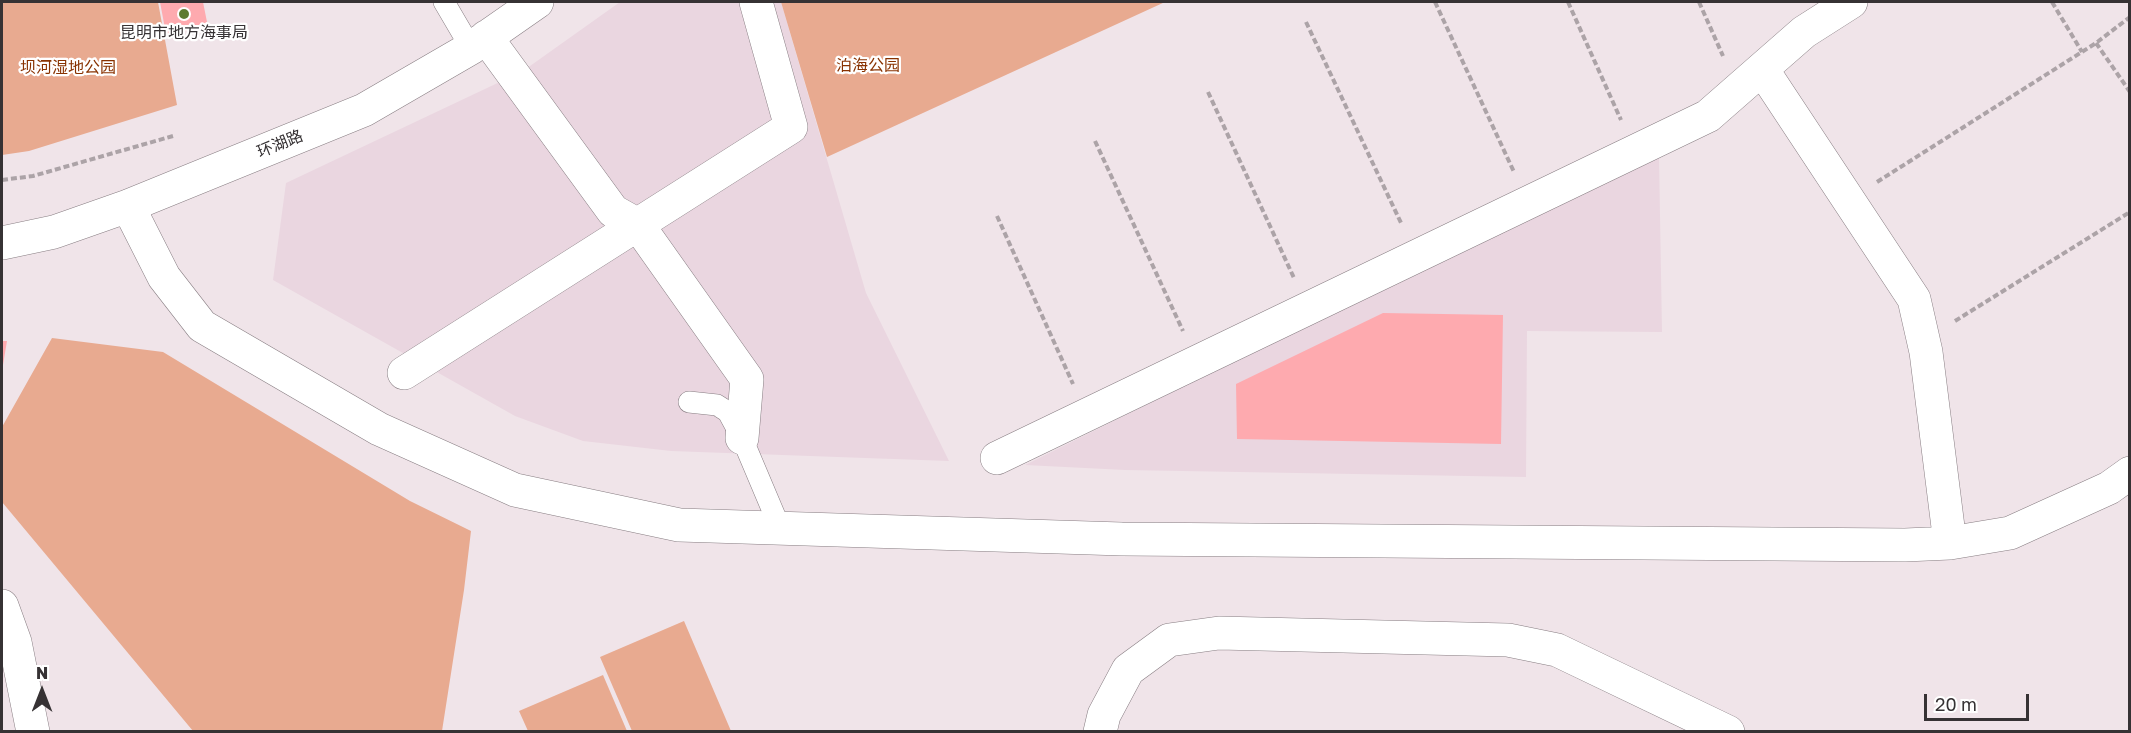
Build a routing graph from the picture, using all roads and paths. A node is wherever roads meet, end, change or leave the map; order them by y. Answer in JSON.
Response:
{"nodes":[{"id":1,"x":444,"y":2,"type":"edge"},
{"id":2,"x":537,"y":2,"type":"edge"},
{"id":3,"x":756,"y":2,"type":"edge"},
{"id":4,"x":1436,"y":2,"type":"edge"},
{"id":5,"x":1568,"y":2,"type":"edge"},
{"id":6,"x":1699,"y":2,"type":"edge"},
{"id":7,"x":1851,"y":2,"type":"edge"},
{"id":8,"x":2052,"y":2,"type":"edge"},
{"id":9,"x":2130,"y":17,"type":"edge"},
{"id":10,"x":1306,"y":22,"type":"dead end"},
{"id":11,"x":478,"y":43,"type":"junction"},
{"id":12,"x":2096,"y":43,"type":"junction"},
{"id":13,"x":2082,"y":52,"type":"junction"},
{"id":14,"x":1762,"y":69,"type":"junction"},
{"id":15,"x":1738,"y":90,"type":"junction"},
{"id":16,"x":1208,"y":92,"type":"dead end"},
{"id":17,"x":2130,"y":92,"type":"edge"},
{"id":18,"x":173,"y":136,"type":"dead end"},
{"id":19,"x":1095,"y":141,"type":"dead end"},
{"id":20,"x":1635,"y":151,"type":"junction"},
{"id":21,"x":2,"y":180,"type":"edge"},
{"id":22,"x":1849,"y":200,"type":"junction"},
{"id":23,"x":1528,"y":202,"type":"junction"},
{"id":24,"x":128,"y":206,"type":"junction"},
{"id":25,"x":2130,"y":212,"type":"edge"},
{"id":26,"x":997,"y":216,"type":"dead end"},
{"id":27,"x":638,"y":225,"type":"junction"},
{"id":28,"x":2,"y":243,"type":"edge"},
{"id":29,"x":1416,"y":256,"type":"junction"},
{"id":30,"x":1308,"y":308,"type":"junction"},
{"id":31,"x":1923,"y":341,"type":"junction"},
{"id":32,"x":1197,"y":362,"type":"junction"},
{"id":33,"x":404,"y":373,"type":"dead end"},
{"id":34,"x":689,"y":402,"type":"dead end"},
{"id":35,"x":1088,"y":415,"type":"junction"},
{"id":36,"x":742,"y":438,"type":"junction"},
{"id":37,"x":998,"y":458,"type":"dead end"},
{"id":38,"x":2130,"y":473,"type":"edge"},
{"id":39,"x":780,"y":528,"type":"junction"},
{"id":40,"x":1950,"y":543,"type":"junction"},
{"id":41,"x":2,"y":606,"type":"edge"},
{"id":42,"x":33,"y":732,"type":"edge"},
{"id":43,"x":1100,"y":732,"type":"edge"},
{"id":44,"x":1728,"y":732,"type":"edge"}],
"edges":[{"from":1,"to":11,"type":"lane"},
{"from":2,"to":11,"type":"street","name":"环湖路"},
{"from":3,"to":27,"type":"street"},
{"from":4,"to":23,"type":"path"},
{"from":5,"to":20,"type":"path"},
{"from":6,"to":15,"type":"path"},
{"from":7,"to":14,"type":"street"},
{"from":8,"to":13,"type":"path"},
{"from":9,"to":12,"type":"path"},
{"from":10,"to":29,"type":"path"},
{"from":11,"to":24,"type":"street","name":"环湖路"},
{"from":11,"to":27,"type":"street"},
{"from":12,"to":13,"type":"path"},
{"from":12,"to":17,"type":"path"},
{"from":13,"to":22,"type":"path"},
{"from":14,"to":15,"type":"street"},
{"from":14,"to":22,"type":"street"},
{"from":15,"to":20,"type":"street"},
{"from":16,"to":30,"type":"path"},
{"from":18,"to":21,"type":"path"},
{"from":19,"to":32,"type":"path"},
{"from":20,"to":23,"type":"street"},
{"from":22,"to":31,"type":"street"},
{"from":23,"to":29,"type":"street"},
{"from":24,"to":28,"type":"street","name":"环湖路"},
{"from":24,"to":39,"type":"street"},
{"from":25,"to":31,"type":"path"},
{"from":26,"to":35,"type":"path"},
{"from":27,"to":33,"type":"street"},
{"from":27,"to":36,"type":"street"},
{"from":29,"to":30,"type":"street"},
{"from":30,"to":32,"type":"street"},
{"from":31,"to":40,"type":"street"},
{"from":32,"to":35,"type":"street"},
{"from":34,"to":36,"type":"lane"},
{"from":35,"to":37,"type":"street"},
{"from":36,"to":39,"type":"lane"},
{"from":38,"to":40,"type":"street"},
{"from":39,"to":40,"type":"street"},
{"from":41,"to":42,"type":"street"},
{"from":43,"to":44,"type":"street"}]}
